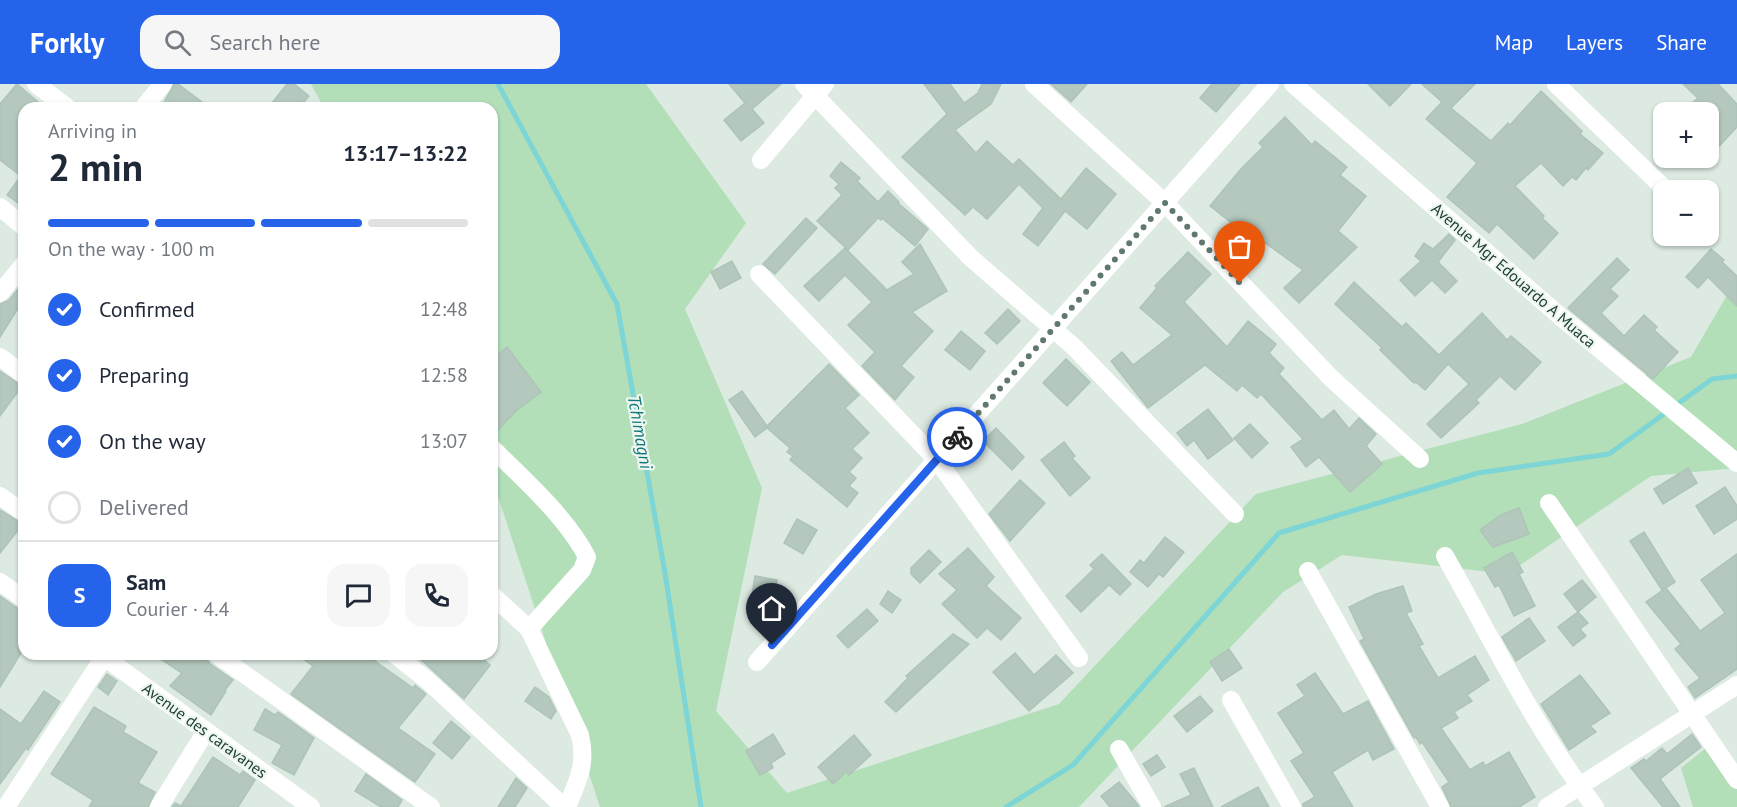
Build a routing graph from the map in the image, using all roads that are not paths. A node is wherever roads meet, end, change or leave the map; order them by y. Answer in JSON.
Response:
{"nodes":[{"id":1,"x":36,"y":84,"type":"edge"},
{"id":2,"x":164,"y":84,"type":"edge"},
{"id":3,"x":1034,"y":84,"type":"edge"},
{"id":4,"x":1270,"y":84,"type":"edge"},
{"id":5,"x":1293,"y":84,"type":"edge"},
{"id":6,"x":1556,"y":84,"type":"edge"},
{"id":7,"x":814,"y":88,"type":"edge"},
{"id":8,"x":60,"y":102,"type":"edge"},
{"id":9,"x":148,"y":102,"type":"edge"},
{"id":10,"x":761,"y":160,"type":"dead end"},
{"id":11,"x":1656,"y":180,"type":"edge"},
{"id":12,"x":1165,"y":203,"type":"junction"},
{"id":13,"x":0,"y":207,"type":"edge"},
{"id":14,"x":18,"y":222,"type":"edge"},
{"id":15,"x":18,"y":271,"type":"edge"},
{"id":16,"x":759,"y":274,"type":"dead end"},
{"id":17,"x":0,"y":293,"type":"edge"},
{"id":18,"x":1052,"y":329,"type":"junction"},
{"id":19,"x":0,"y":357,"type":"edge"},
{"id":20,"x":18,"y":370,"type":"edge"},
{"id":21,"x":498,"y":454,"type":"edge"},
{"id":22,"x":1420,"y":459,"type":"dead end"},
{"id":23,"x":937,"y":460,"type":"junction"},
{"id":24,"x":1737,"y":463,"type":"edge"},
{"id":25,"x":0,"y":496,"type":"edge"},
{"id":26,"x":1549,"y":503,"type":"dead end"},
{"id":27,"x":18,"y":509,"type":"edge"},
{"id":28,"x":1235,"y":514,"type":"dead end"},
{"id":29,"x":1445,"y":556,"type":"dead end"},
{"id":30,"x":1308,"y":571,"type":"dead end"},
{"id":31,"x":0,"y":582,"type":"edge"},
{"id":32,"x":18,"y":595,"type":"edge"},
{"id":33,"x":498,"y":601,"type":"edge"},
{"id":34,"x":529,"y":629,"type":"junction"},
{"id":35,"x":1079,"y":658,"type":"dead end"},
{"id":36,"x":100,"y":660,"type":"edge"},
{"id":37,"x":110,"y":660,"type":"edge"},
{"id":38,"x":224,"y":660,"type":"edge"},
{"id":39,"x":402,"y":660,"type":"edge"},
{"id":40,"x":757,"y":662,"type":"dead end"},
{"id":41,"x":1737,"y":685,"type":"edge"},
{"id":42,"x":1231,"y":700,"type":"dead end"},
{"id":43,"x":1694,"y":714,"type":"junction"},
{"id":44,"x":206,"y":731,"type":"junction"},
{"id":45,"x":1119,"y":749,"type":"dead end"},
{"id":46,"x":1737,"y":780,"type":"edge"},
{"id":47,"x":1579,"y":786,"type":"junction"},
{"id":48,"x":6,"y":807,"type":"edge"},
{"id":49,"x":159,"y":807,"type":"edge"},
{"id":50,"x":311,"y":807,"type":"edge"},
{"id":51,"x":431,"y":807,"type":"edge"},
{"id":52,"x":566,"y":807,"type":"edge"},
{"id":53,"x":1152,"y":807,"type":"edge"},
{"id":54,"x":1292,"y":807,"type":"edge"},
{"id":55,"x":1440,"y":807,"type":"edge"},
{"id":56,"x":1547,"y":807,"type":"edge"},
{"id":57,"x":1595,"y":807,"type":"edge"}],
"edges":[{"from":1,"to":8,"type":"street"},
{"from":2,"to":9,"type":"street"},
{"from":3,"to":12,"type":"street"},
{"from":4,"to":12,"type":"street"},
{"from":5,"to":24,"type":"street","name":"Avenue Mgr Edouardo A Muaca"},
{"from":6,"to":11,"type":"street"},
{"from":7,"to":10,"type":"street"},
{"from":7,"to":18,"type":"street"},
{"from":12,"to":18,"type":"street"},
{"from":12,"to":22,"type":"street"},
{"from":13,"to":14,"type":"street"},
{"from":15,"to":17,"type":"street"},
{"from":16,"to":23,"type":"street"},
{"from":18,"to":23,"type":"street"},
{"from":18,"to":28,"type":"street"},
{"from":19,"to":20,"type":"street"},
{"from":21,"to":34,"type":"street"},
{"from":23,"to":35,"type":"street"},
{"from":23,"to":40,"type":"street"},
{"from":25,"to":27,"type":"street"},
{"from":26,"to":43,"type":"street"},
{"from":29,"to":47,"type":"street"},
{"from":30,"to":55,"type":"street"},
{"from":31,"to":32,"type":"street"},
{"from":33,"to":34,"type":"street"},
{"from":34,"to":52,"type":"street"},
{"from":36,"to":48,"type":"street"},
{"from":37,"to":44,"type":"street","name":"Avenue des caravanes"},
{"from":38,"to":51,"type":"street"},
{"from":39,"to":52,"type":"street"},
{"from":41,"to":43,"type":"street"},
{"from":42,"to":54,"type":"street"},
{"from":43,"to":46,"type":"street"},
{"from":43,"to":47,"type":"street"},
{"from":44,"to":49,"type":"street"},
{"from":44,"to":50,"type":"street","name":"Avenue des caravanes"},
{"from":45,"to":53,"type":"street"},
{"from":47,"to":56,"type":"street"},
{"from":47,"to":57,"type":"street"}]}
